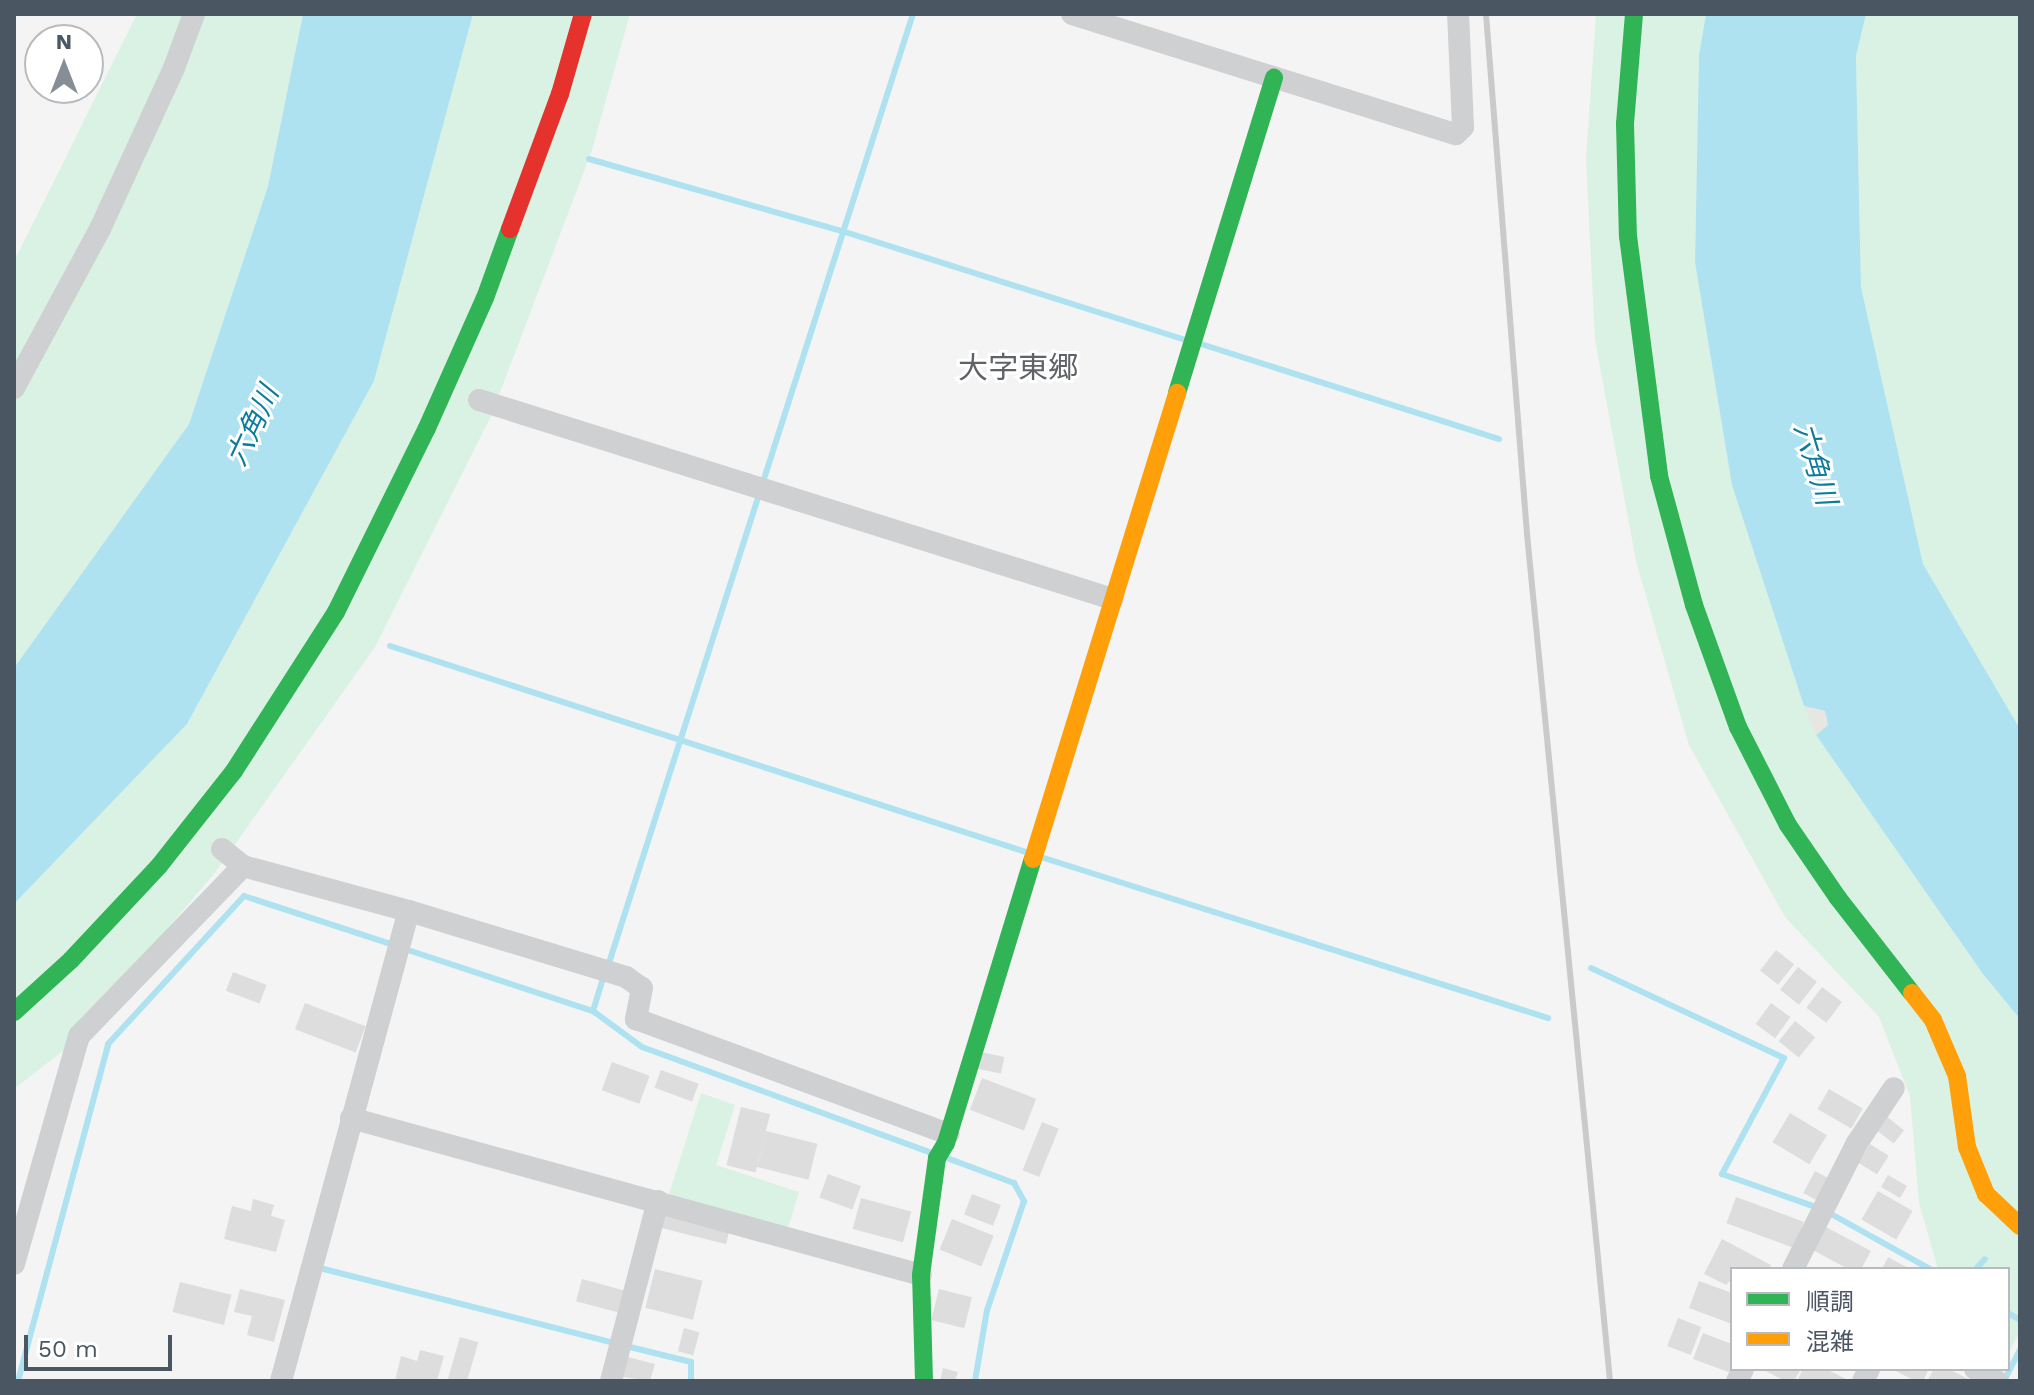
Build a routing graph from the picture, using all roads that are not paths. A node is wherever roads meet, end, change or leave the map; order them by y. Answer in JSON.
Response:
{"nodes":[{"id":1,"x":194,"y":14,"type":"edge"},
{"id":2,"x":583,"y":14,"type":"edge"},
{"id":3,"x":1072,"y":14,"type":"edge"},
{"id":4,"x":1458,"y":14,"type":"edge"},
{"id":5,"x":1634,"y":14,"type":"edge"},
{"id":6,"x":1274,"y":78,"type":"junction"},
{"id":7,"x":14,"y":388,"type":"edge"},
{"id":8,"x":479,"y":400,"type":"dead end"},
{"id":9,"x":1113,"y":599,"type":"junction"},
{"id":10,"x":222,"y":849,"type":"dead end"},
{"id":11,"x":243,"y":866,"type":"junction"},
{"id":12,"x":408,"y":920,"type":"junction"},
{"id":13,"x":14,"y":1012,"type":"edge"},
{"id":14,"x":1894,"y":1088,"type":"dead end"},
{"id":15,"x":351,"y":1118,"type":"junction"},
{"id":16,"x":944,"y":1145,"type":"junction"},
{"id":17,"x":658,"y":1201,"type":"junction"},
{"id":18,"x":2020,"y":1226,"type":"edge"},
{"id":19,"x":14,"y":1264,"type":"edge"},
{"id":20,"x":1795,"y":1267,"type":"edge"},
{"id":21,"x":921,"y":1275,"type":"junction"},
{"id":22,"x":281,"y":1381,"type":"edge"},
{"id":23,"x":611,"y":1381,"type":"edge"},
{"id":24,"x":924,"y":1381,"type":"edge"}],
"edges":[{"from":1,"to":7,"type":"street"},
{"from":2,"to":13,"type":"street"},
{"from":3,"to":6,"type":"street"},
{"from":4,"to":6,"type":"street"},
{"from":5,"to":18,"type":"street"},
{"from":6,"to":9,"type":"street"},
{"from":8,"to":9,"type":"street"},
{"from":9,"to":16,"type":"street"},
{"from":10,"to":11,"type":"street"},
{"from":11,"to":12,"type":"street"},
{"from":11,"to":19,"type":"street"},
{"from":12,"to":15,"type":"street"},
{"from":12,"to":16,"type":"street"},
{"from":14,"to":20,"type":"street"},
{"from":15,"to":17,"type":"street"},
{"from":15,"to":22,"type":"street"},
{"from":16,"to":21,"type":"street"},
{"from":17,"to":21,"type":"street"},
{"from":17,"to":23,"type":"street"},
{"from":21,"to":24,"type":"street"}]}
